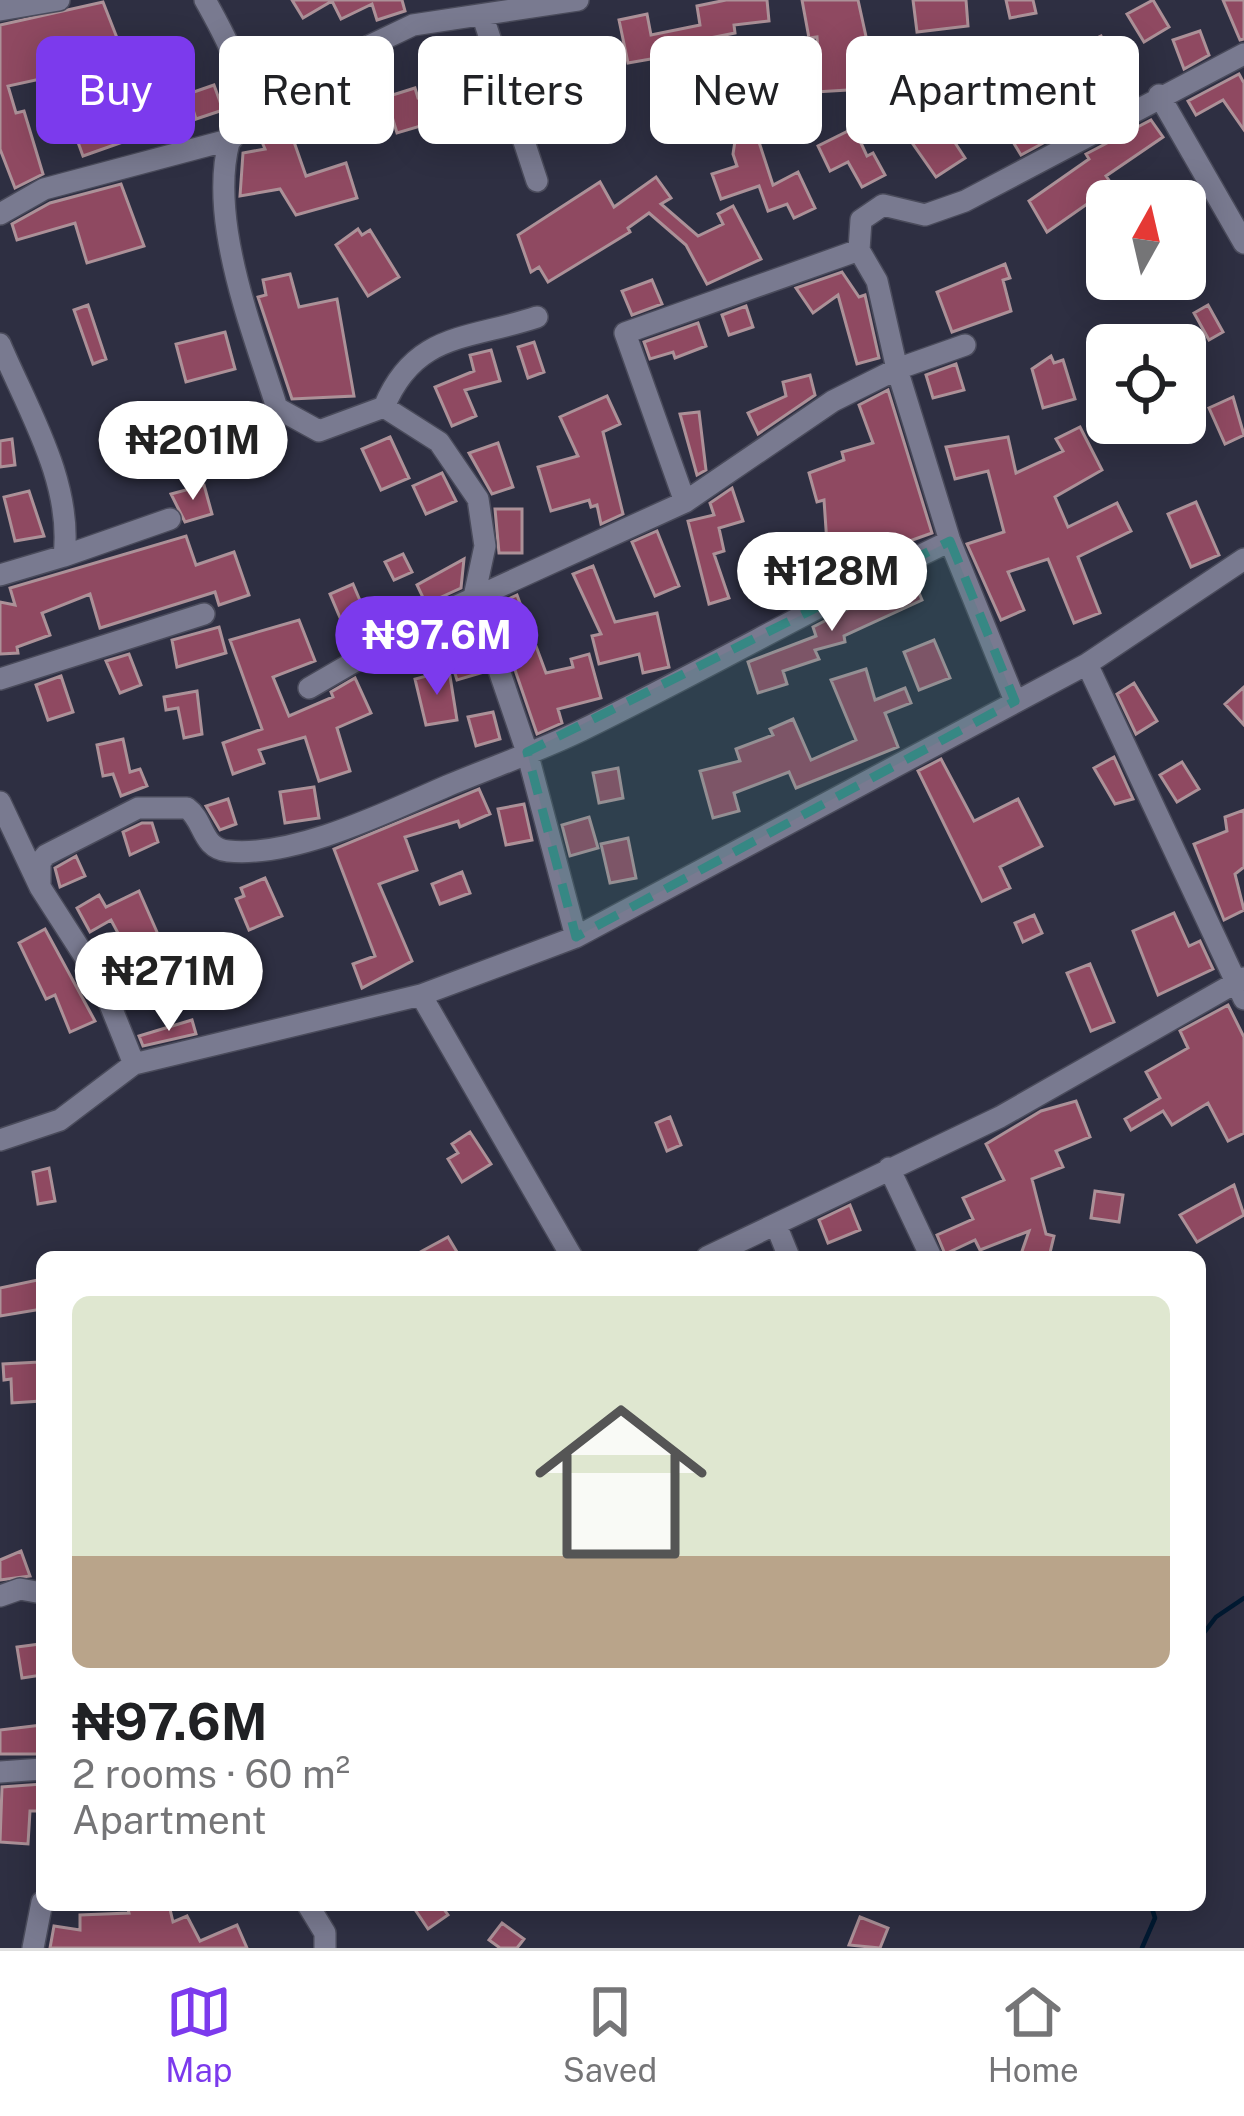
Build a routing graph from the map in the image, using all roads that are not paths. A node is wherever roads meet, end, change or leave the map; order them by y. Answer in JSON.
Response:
{"nodes":[{"id":1,"x":59,"y":0,"type":"edge"},
{"id":2,"x":205,"y":0,"type":"edge"},
{"id":3,"x":578,"y":0,"type":"edge"},
{"id":4,"x":0,"y":10,"type":"edge"},
{"id":5,"x":483,"y":17,"type":"junction"},
{"id":6,"x":225,"y":36,"type":"edge"},
{"id":7,"x":382,"y":36,"type":"edge"},
{"id":8,"x":1244,"y":53,"type":"edge"},
{"id":9,"x":1159,"y":95,"type":"junction"},
{"id":10,"x":219,"y":142,"type":"edge"},
{"id":11,"x":232,"y":144,"type":"edge"},
{"id":12,"x":537,"y":181,"type":"dead end"},
{"id":13,"x":0,"y":214,"type":"edge"},
{"id":14,"x":1244,"y":243,"type":"edge"},
{"id":15,"x":859,"y":250,"type":"junction"},
{"id":16,"x":537,"y":317,"type":"dead end"},
{"id":17,"x":0,"y":344,"type":"edge"},
{"id":18,"x":965,"y":345,"type":"dead end"},
{"id":19,"x":897,"y":369,"type":"junction"},
{"id":20,"x":385,"y":406,"type":"junction"},
{"id":21,"x":685,"y":502,"type":"junction"},
{"id":22,"x":170,"y":519,"type":"dead end"},
{"id":23,"x":950,"y":541,"type":"junction"},
{"id":24,"x":64,"y":556,"type":"junction"},
{"id":25,"x":1244,"y":559,"type":"edge"},
{"id":26,"x":0,"y":575,"type":"edge"},
{"id":27,"x":474,"y":597,"type":"junction"},
{"id":28,"x":204,"y":614,"type":"dead end"},
{"id":29,"x":1087,"y":664,"type":"junction"},
{"id":30,"x":0,"y":679,"type":"edge"},
{"id":31,"x":309,"y":688,"type":"dead end"},
{"id":32,"x":1015,"y":701,"type":"junction"},
{"id":33,"x":526,"y":752,"type":"junction"},
{"id":34,"x":0,"y":802,"type":"edge"},
{"id":35,"x":40,"y":887,"type":"junction"},
{"id":36,"x":575,"y":937,"type":"junction"},
{"id":37,"x":1241,"y":986,"type":"edge"},
{"id":38,"x":421,"y":995,"type":"junction"},
{"id":39,"x":134,"y":1064,"type":"junction"},
{"id":40,"x":0,"y":1140,"type":"edge"},
{"id":41,"x":889,"y":1168,"type":"junction"},
{"id":42,"x":776,"y":1225,"type":"junction"},
{"id":43,"x":569,"y":1251,"type":"edge"},
{"id":44,"x":720,"y":1251,"type":"edge"},
{"id":45,"x":787,"y":1251,"type":"edge"},
{"id":46,"x":928,"y":1251,"type":"edge"},
{"id":47,"x":36,"y":1592,"type":"edge"},
{"id":48,"x":0,"y":1597,"type":"edge"},
{"id":49,"x":36,"y":1769,"type":"edge"},
{"id":50,"x":0,"y":1772,"type":"edge"},
{"id":51,"x":40,"y":1911,"type":"edge"},
{"id":52,"x":312,"y":1911,"type":"edge"},
{"id":53,"x":33,"y":1948,"type":"edge"},
{"id":54,"x":325,"y":1948,"type":"edge"}],
"edges":[{"from":1,"to":4,"type":"street"},
{"from":2,"to":6,"type":"street"},
{"from":3,"to":5,"type":"street"},
{"from":5,"to":7,"type":"street"},
{"from":5,"to":12,"type":"street"},
{"from":8,"to":9,"type":"street"},
{"from":9,"to":14,"type":"street"},
{"from":9,"to":15,"type":"street"},
{"from":10,"to":13,"type":"street"},
{"from":11,"to":20,"type":"street"},
{"from":15,"to":19,"type":"street"},
{"from":15,"to":21,"type":"street"},
{"from":16,"to":20,"type":"street"},
{"from":17,"to":24,"type":"street"},
{"from":18,"to":19,"type":"street"},
{"from":19,"to":21,"type":"street"},
{"from":19,"to":23,"type":"street"},
{"from":20,"to":27,"type":"street"},
{"from":21,"to":27,"type":"street"},
{"from":22,"to":24,"type":"street"},
{"from":23,"to":32,"type":"street"},
{"from":23,"to":33,"type":"street"},
{"from":24,"to":26,"type":"street"},
{"from":25,"to":29,"type":"street"},
{"from":27,"to":31,"type":"street"},
{"from":27,"to":33,"type":"street"},
{"from":28,"to":30,"type":"street"},
{"from":29,"to":32,"type":"street"},
{"from":29,"to":37,"type":"street"},
{"from":32,"to":36,"type":"street"},
{"from":33,"to":35,"type":"street"},
{"from":33,"to":36,"type":"street"},
{"from":34,"to":35,"type":"street"},
{"from":35,"to":39,"type":"street"},
{"from":36,"to":38,"type":"street"},
{"from":37,"to":41,"type":"street"},
{"from":38,"to":39,"type":"street"},
{"from":38,"to":43,"type":"street"},
{"from":39,"to":40,"type":"street"},
{"from":41,"to":42,"type":"street"},
{"from":41,"to":46,"type":"street"},
{"from":42,"to":44,"type":"street"},
{"from":42,"to":45,"type":"street"},
{"from":47,"to":48,"type":"street"},
{"from":49,"to":50,"type":"street"},
{"from":51,"to":53,"type":"street"},
{"from":52,"to":54,"type":"street"}]}
